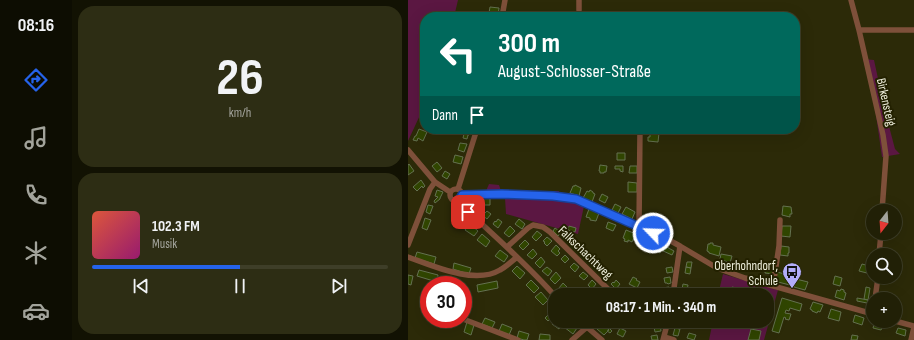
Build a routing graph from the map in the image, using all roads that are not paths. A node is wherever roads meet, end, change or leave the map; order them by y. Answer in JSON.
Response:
{"nodes":[{"id":1,"x":505,"y":0,"type":"edge"},
{"id":2,"x":579,"y":0,"type":"edge"},
{"id":3,"x":852,"y":0,"type":"edge"},
{"id":4,"x":579,"y":10,"type":"dead end"},
{"id":5,"x":503,"y":12,"type":"edge"},
{"id":6,"x":859,"y":30,"type":"junction"},
{"id":7,"x":914,"y":30,"type":"edge"},
{"id":8,"x":474,"y":134,"type":"edge"},
{"id":9,"x":640,"y":134,"type":"edge"},
{"id":10,"x":408,"y":150,"type":"edge"},
{"id":11,"x":435,"y":182,"type":"junction"},
{"id":12,"x":458,"y":189,"type":"junction"},
{"id":13,"x":450,"y":192,"type":"junction"},
{"id":14,"x":462,"y":195,"type":"junction"},
{"id":15,"x":457,"y":201,"type":"junction"},
{"id":16,"x":883,"y":204,"type":"edge"},
{"id":17,"x":780,"y":220,"type":"dead end"},
{"id":18,"x":639,"y":227,"type":"junction"},
{"id":19,"x":408,"y":245,"type":"edge"},
{"id":20,"x":680,"y":246,"type":"junction"},
{"id":21,"x":507,"y":248,"type":"junction"},
{"id":22,"x":408,"y":257,"type":"edge"},
{"id":23,"x":517,"y":257,"type":"junction"},
{"id":24,"x":773,"y":286,"type":"junction"},
{"id":25,"x":548,"y":288,"type":"edge"},
{"id":26,"x":607,"y":288,"type":"edge"},
{"id":27,"x":674,"y":288,"type":"edge"},
{"id":28,"x":866,"y":310,"type":"edge"},
{"id":29,"x":472,"y":322,"type":"edge"},
{"id":30,"x":902,"y":323,"type":"edge"},
{"id":31,"x":914,"y":326,"type":"edge"},
{"id":32,"x":586,"y":328,"type":"edge"},
{"id":33,"x":588,"y":328,"type":"edge"},
{"id":34,"x":666,"y":328,"type":"edge"},
{"id":35,"x":663,"y":338,"type":"edge"},
{"id":36,"x":518,"y":340,"type":"edge"},
{"id":37,"x":572,"y":340,"type":"edge"},
{"id":38,"x":602,"y":340,"type":"edge"},
{"id":39,"x":674,"y":340,"type":"edge"},
{"id":40,"x":911,"y":340,"type":"edge"}],
"edges":[{"from":1,"to":5,"type":"street"},
{"from":2,"to":4,"type":"street"},
{"from":3,"to":6,"type":"street","name":"Birkensteig"},
{"from":6,"to":7,"type":"street"},
{"from":6,"to":16,"type":"street","name":"Birkensteig"},
{"from":8,"to":12,"type":"street"},
{"from":9,"to":18,"type":"street"},
{"from":10,"to":11,"type":"street"},
{"from":11,"to":13,"type":"street"},
{"from":11,"to":19,"type":"street"},
{"from":12,"to":13,"type":"street"},
{"from":12,"to":14,"type":"street"},
{"from":13,"to":15,"type":"street"},
{"from":14,"to":15,"type":"street"},
{"from":14,"to":18,"type":"street"},
{"from":15,"to":21,"type":"street"},
{"from":17,"to":24,"type":"street"},
{"from":18,"to":20,"type":"street"},
{"from":20,"to":24,"type":"street"},
{"from":20,"to":27,"type":"street"},
{"from":21,"to":23,"type":"street"},
{"from":21,"to":26,"type":"street","name":"Falkschachtweg"},
{"from":22,"to":23,"type":"street"},
{"from":23,"to":25,"type":"street"},
{"from":24,"to":28,"type":"street"},
{"from":29,"to":36,"type":"street"},
{"from":30,"to":31,"type":"street"},
{"from":31,"to":40,"type":"street"},
{"from":32,"to":37,"type":"street"},
{"from":33,"to":38,"type":"street"},
{"from":34,"to":35,"type":"street"},
{"from":35,"to":39,"type":"street"}]}
